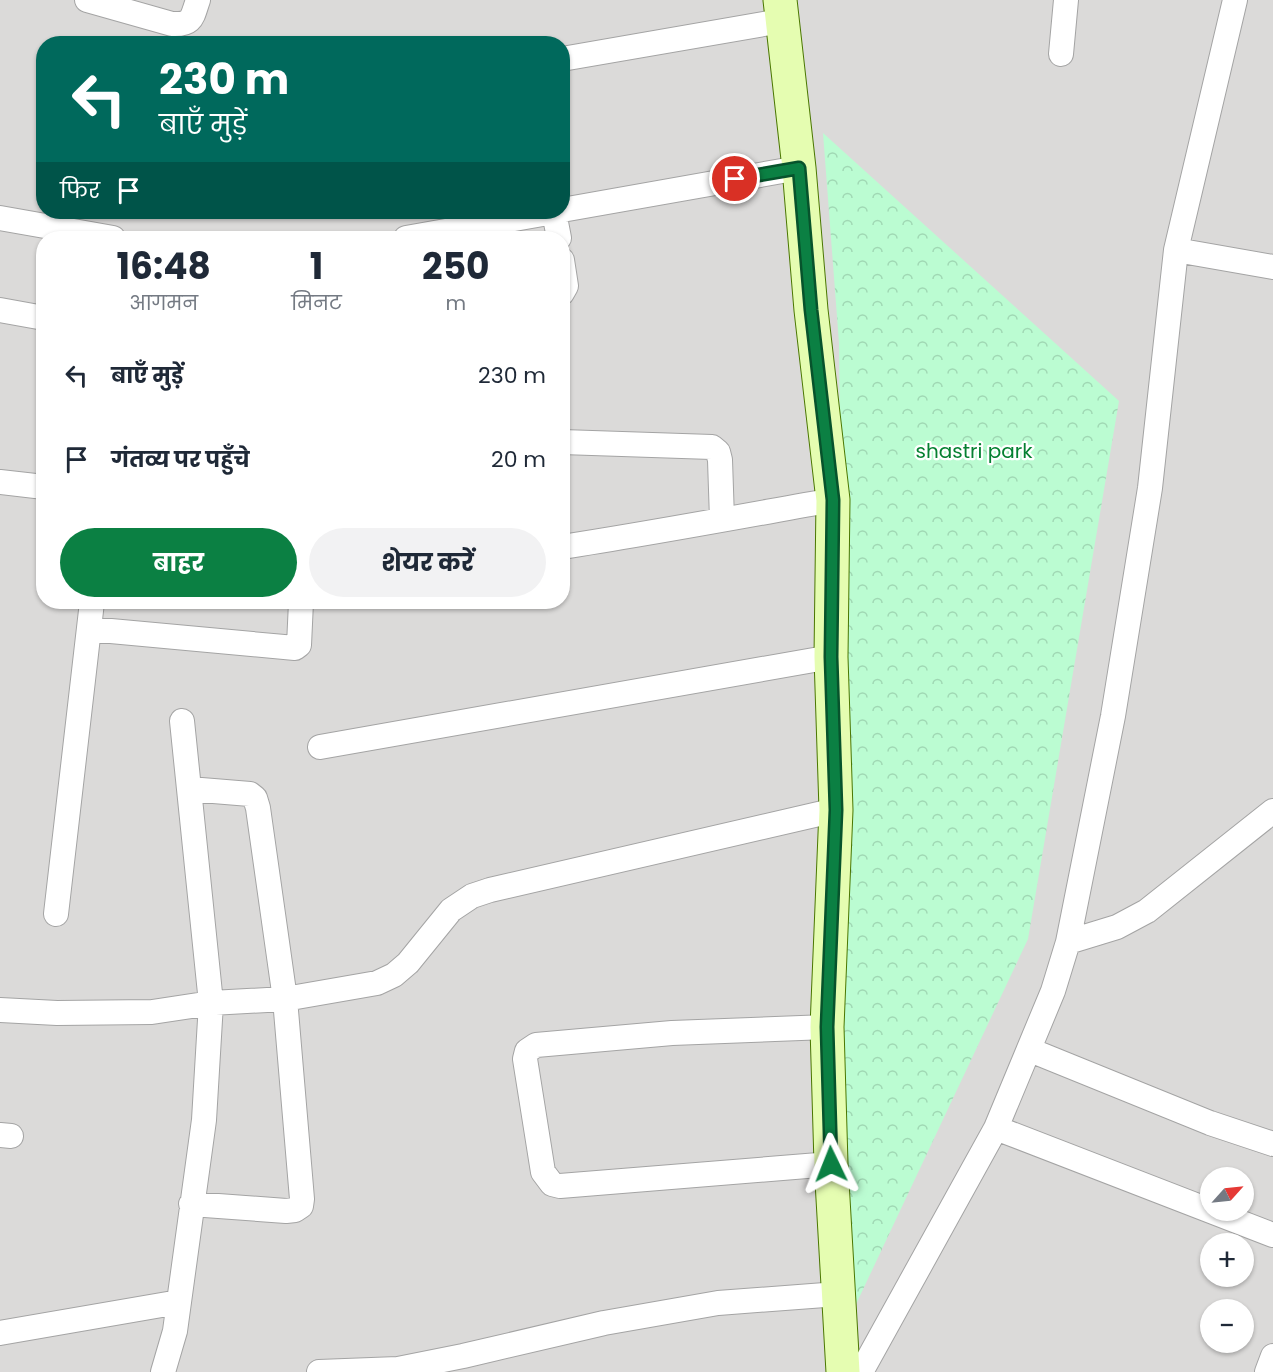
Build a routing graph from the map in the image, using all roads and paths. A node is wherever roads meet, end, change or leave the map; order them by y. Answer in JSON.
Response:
{"nodes":[{"id":1,"x":87,"y":0,"type":"edge"},
{"id":2,"x":198,"y":0,"type":"edge"},
{"id":3,"x":1066,"y":0,"type":"edge"},
{"id":4,"x":1235,"y":0,"type":"edge"},
{"id":5,"x":781,"y":11,"type":"edge"},
{"id":6,"x":1061,"y":54,"type":"dead end"},
{"id":7,"x":570,"y":57,"type":"edge"},
{"id":8,"x":799,"y":168,"type":"junction"},
{"id":9,"x":570,"y":209,"type":"edge"},
{"id":10,"x":0,"y":218,"type":"edge"},
{"id":11,"x":515,"y":219,"type":"edge"},
{"id":12,"x":73,"y":231,"type":"edge"},
{"id":13,"x":446,"y":231,"type":"edge"},
{"id":14,"x":1176,"y":250,"type":"junction"},
{"id":15,"x":1273,"y":267,"type":"edge"},
{"id":16,"x":0,"y":310,"type":"edge"},
{"id":17,"x":36,"y":317,"type":"edge"},
{"id":18,"x":570,"y":442,"type":"edge"},
{"id":19,"x":0,"y":482,"type":"edge"},
{"id":20,"x":36,"y":486,"type":"edge"},
{"id":21,"x":833,"y":500,"type":"junction"},
{"id":22,"x":722,"y":519,"type":"junction"},
{"id":23,"x":570,"y":546,"type":"edge"},
{"id":24,"x":91,"y":609,"type":"edge"},
{"id":25,"x":301,"y":609,"type":"edge"},
{"id":26,"x":89,"y":629,"type":"junction"},
{"id":27,"x":831,"y":657,"type":"junction"},
{"id":28,"x":182,"y":721,"type":"dead end"},
{"id":29,"x":320,"y":747,"type":"dead end"},
{"id":30,"x":189,"y":789,"type":"junction"},
{"id":31,"x":836,"y":810,"type":"junction"},
{"id":32,"x":1273,"y":811,"type":"edge"},
{"id":33,"x":56,"y":914,"type":"dead end"},
{"id":34,"x":1068,"y":942,"type":"junction"},
{"id":35,"x":285,"y":999,"type":"junction"},
{"id":36,"x":212,"y":1003,"type":"junction"},
{"id":37,"x":0,"y":1010,"type":"edge"},
{"id":38,"x":827,"y":1027,"type":"junction"},
{"id":39,"x":1030,"y":1050,"type":"junction"},
{"id":40,"x":996,"y":1128,"type":"junction"},
{"id":41,"x":1273,"y":1144,"type":"edge"},
{"id":42,"x":831,"y":1164,"type":"junction"},
{"id":43,"x":191,"y":1204,"type":"junction"},
{"id":44,"x":1273,"y":1235,"type":"edge"},
{"id":45,"x":838,"y":1294,"type":"junction"},
{"id":46,"x":179,"y":1302,"type":"junction"},
{"id":47,"x":0,"y":1333,"type":"edge"},
{"id":48,"x":1273,"y":1356,"type":"edge"},
{"id":49,"x":163,"y":1372,"type":"edge"},
{"id":50,"x":319,"y":1372,"type":"edge"},
{"id":51,"x":843,"y":1372,"type":"edge"},
{"id":52,"x":861,"y":1372,"type":"edge"},
{"id":53,"x":1267,"y":1372,"type":"edge"}],
"edges":[{"from":1,"to":2,"type":"street"},
{"from":3,"to":6,"type":"street"},
{"from":4,"to":14,"type":"street"},
{"from":5,"to":7,"type":"street"},
{"from":5,"to":8,"type":"street"},
{"from":8,"to":9,"type":"street"},
{"from":8,"to":21,"type":"street"},
{"from":10,"to":12,"type":"street"},
{"from":11,"to":13,"type":"street"},
{"from":14,"to":15,"type":"street"},
{"from":14,"to":34,"type":"street"},
{"from":16,"to":17,"type":"street"},
{"from":18,"to":22,"type":"street"},
{"from":19,"to":20,"type":"street"},
{"from":21,"to":22,"type":"street"},
{"from":21,"to":27,"type":"street"},
{"from":22,"to":23,"type":"street"},
{"from":24,"to":26,"type":"street"},
{"from":25,"to":26,"type":"street"},
{"from":26,"to":33,"type":"street"},
{"from":27,"to":29,"type":"street"},
{"from":27,"to":31,"type":"street"},
{"from":28,"to":30,"type":"street"},
{"from":30,"to":35,"type":"street"},
{"from":30,"to":36,"type":"street"},
{"from":31,"to":35,"type":"street"},
{"from":31,"to":38,"type":"street"},
{"from":32,"to":34,"type":"street"},
{"from":34,"to":39,"type":"street"},
{"from":35,"to":36,"type":"street"},
{"from":35,"to":43,"type":"street"},
{"from":36,"to":37,"type":"street"},
{"from":36,"to":43,"type":"street"},
{"from":38,"to":42,"type":"street"},
{"from":38,"to":42,"type":"street"},
{"from":39,"to":40,"type":"street"},
{"from":39,"to":41,"type":"street"},
{"from":40,"to":44,"type":"street"},
{"from":40,"to":52,"type":"street"},
{"from":42,"to":45,"type":"street"},
{"from":43,"to":46,"type":"street"},
{"from":45,"to":50,"type":"street"},
{"from":45,"to":51,"type":"street"},
{"from":46,"to":47,"type":"street"},
{"from":46,"to":49,"type":"street"},
{"from":48,"to":53,"type":"street"}]}
